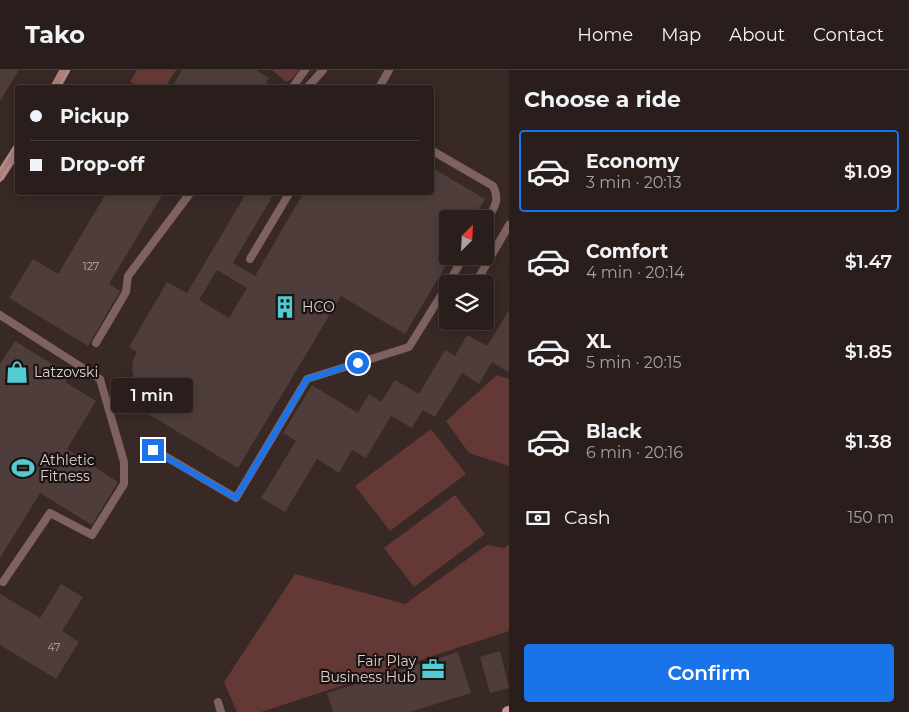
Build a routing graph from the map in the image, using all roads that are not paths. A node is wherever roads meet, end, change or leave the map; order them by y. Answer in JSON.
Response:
{"nodes":[{"id":1,"x":65,"y":70,"type":"edge"},
{"id":2,"x":305,"y":70,"type":"edge"},
{"id":3,"x":322,"y":70,"type":"edge"},
{"id":4,"x":388,"y":70,"type":"edge"},
{"id":5,"x":56,"y":85,"type":"edge"},
{"id":6,"x":294,"y":85,"type":"edge"},
{"id":7,"x":310,"y":85,"type":"edge"},
{"id":8,"x":380,"y":85,"type":"edge"},
{"id":9,"x":434,"y":152,"type":"edge"},
{"id":10,"x":15,"y":153,"type":"edge"},
{"id":11,"x":0,"y":176,"type":"edge"},
{"id":12,"x":189,"y":195,"type":"edge"},
{"id":13,"x":288,"y":195,"type":"edge"},
{"id":14,"x":493,"y":210,"type":"edge"},
{"id":15,"x":509,"y":225,"type":"edge"},
{"id":16,"x":250,"y":259,"type":"dead end"},
{"id":17,"x":480,"y":275,"type":"edge"},
{"id":18,"x":439,"y":299,"type":"edge"},
{"id":19,"x":0,"y":315,"type":"edge"},
{"id":20,"x":96,"y":343,"type":"dead end"},
{"id":21,"x":153,"y":450,"type":"dead end"},
{"id":22,"x":3,"y":582,"type":"dead end"},
{"id":23,"x":218,"y":702,"type":"dead end"},
{"id":24,"x":222,"y":712,"type":"edge"}],
"edges":[{"from":1,"to":5,"type":"main road"},
{"from":2,"to":6,"type":"lane"},
{"from":3,"to":7,"type":"lane"},
{"from":4,"to":8,"type":"lane"},
{"from":9,"to":14,"type":"lane"},
{"from":10,"to":11,"type":"main road"},
{"from":12,"to":20,"type":"lane"},
{"from":13,"to":16,"type":"lane"},
{"from":15,"to":17,"type":"lane"},
{"from":18,"to":21,"type":"lane"},
{"from":19,"to":22,"type":"lane"},
{"from":23,"to":24,"type":"lane"}]}
